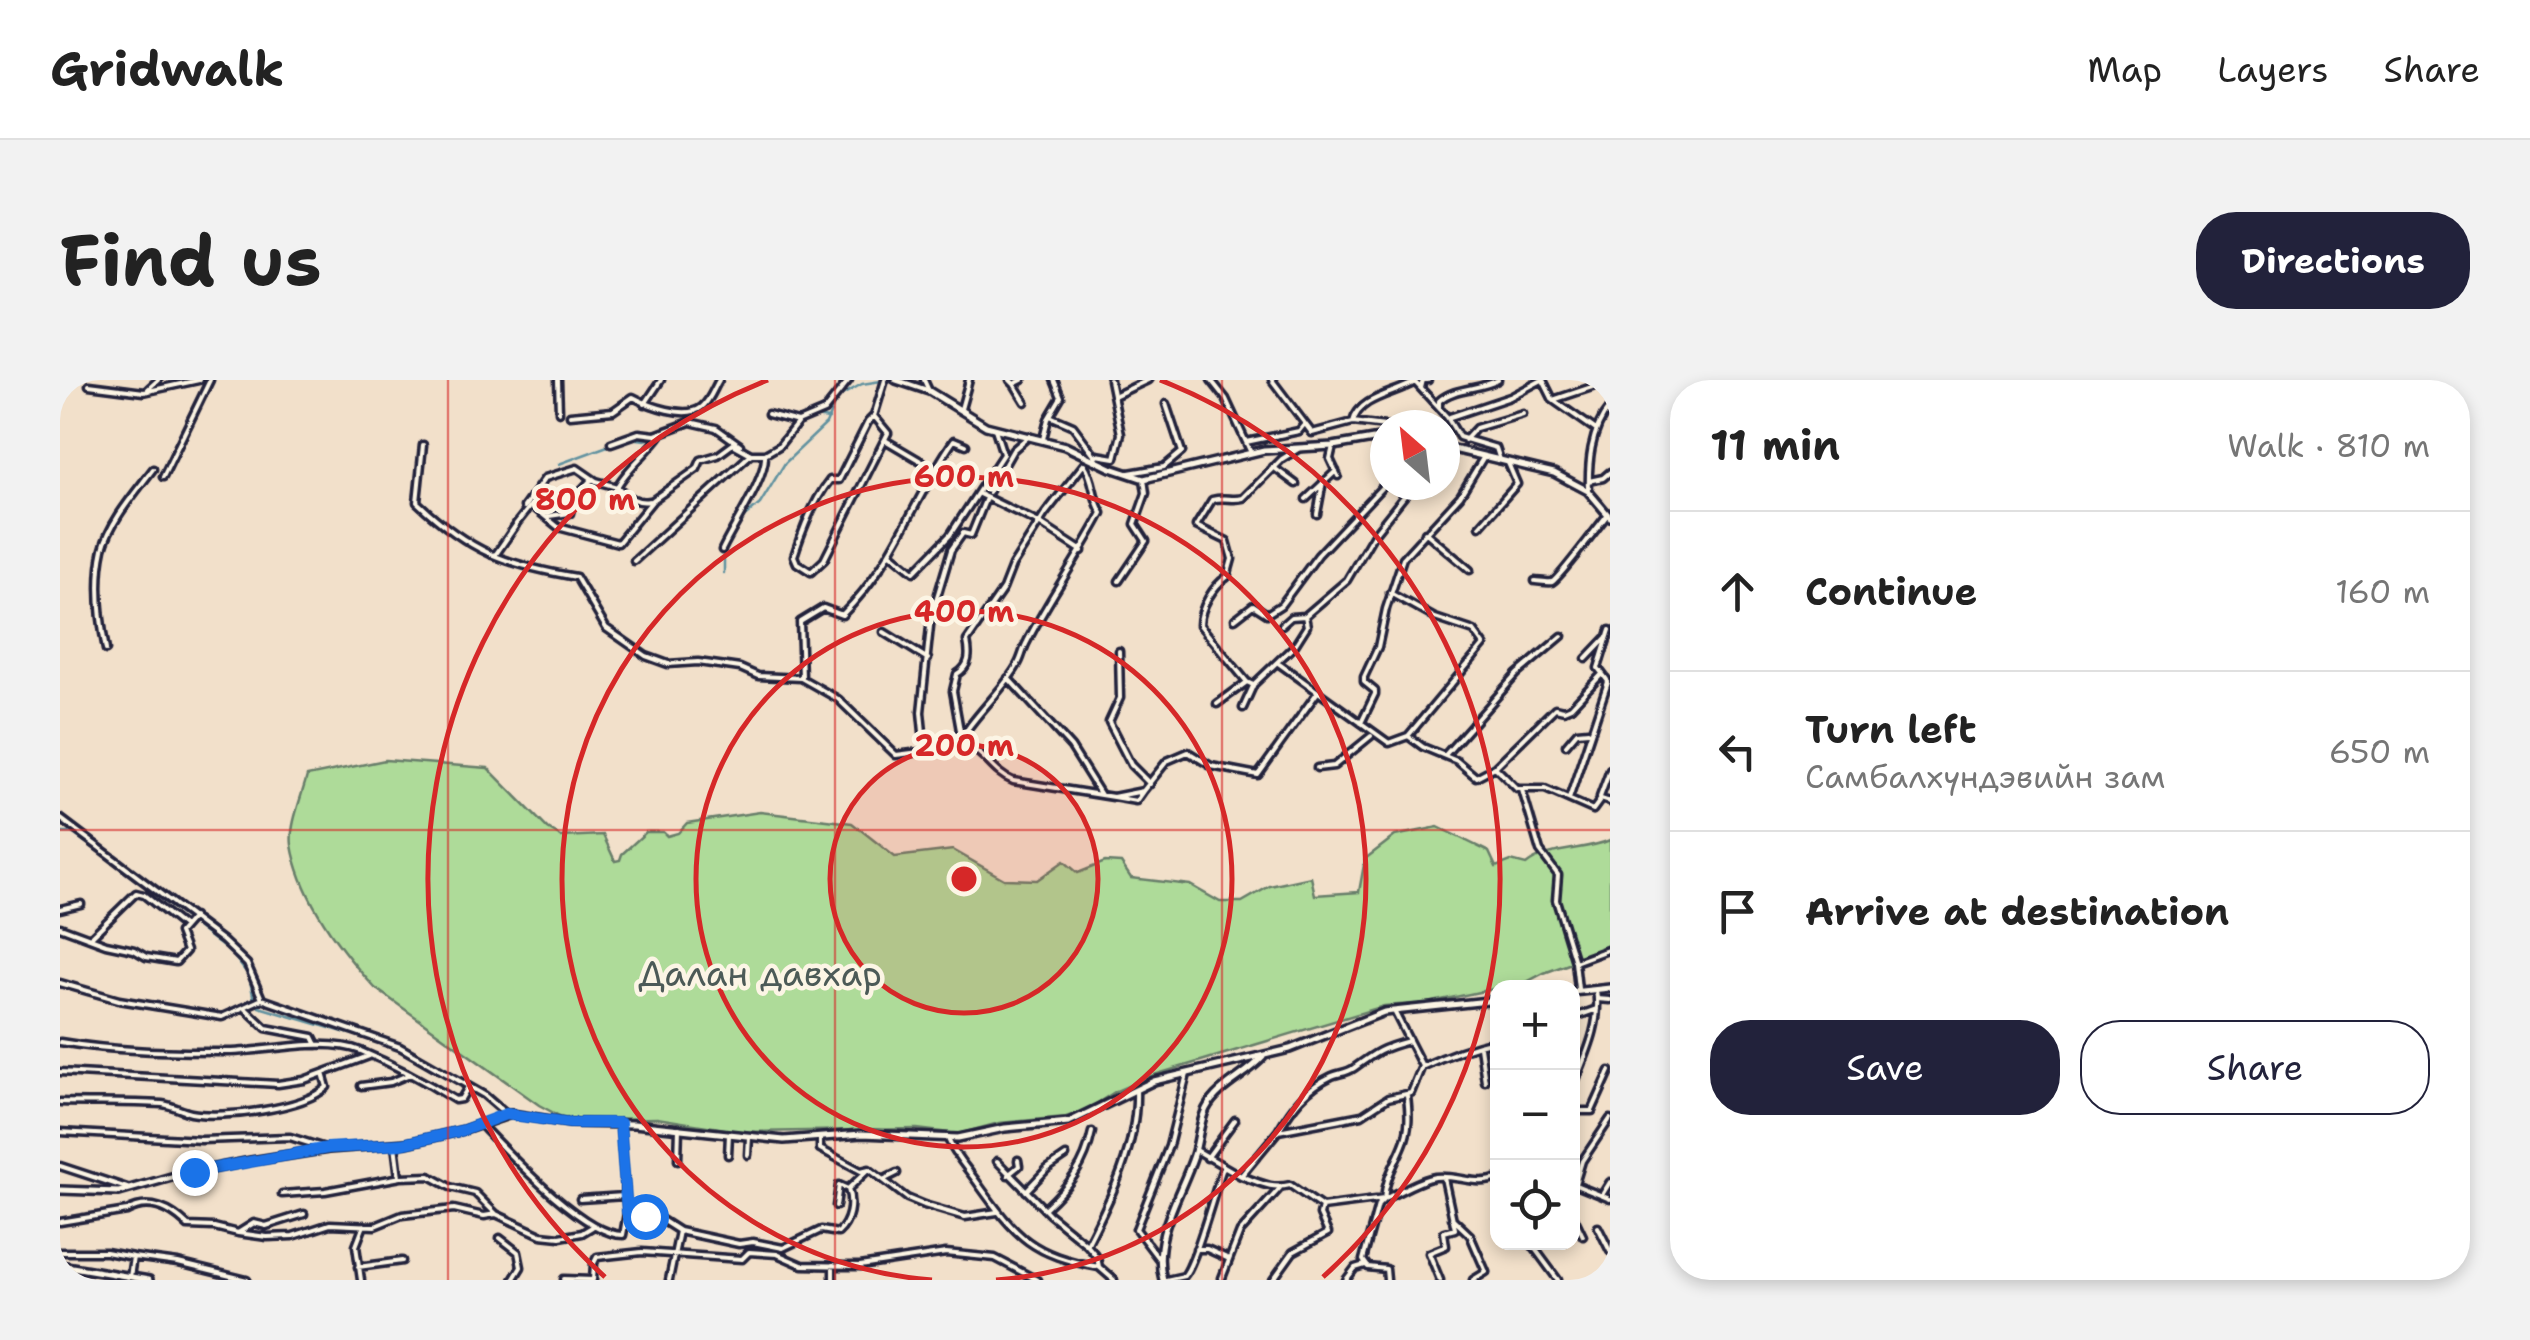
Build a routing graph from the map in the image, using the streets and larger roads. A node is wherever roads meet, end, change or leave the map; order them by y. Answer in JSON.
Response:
{"nodes":[{"id":1,"x":158,"y":380,"type":"edge"},
{"id":2,"x":198,"y":380,"type":"edge"},
{"id":3,"x":210,"y":380,"type":"edge"},
{"id":4,"x":558,"y":380,"type":"edge"},
{"id":5,"x":661,"y":380,"type":"edge"},
{"id":6,"x":720,"y":380,"type":"edge"},
{"id":7,"x":849,"y":380,"type":"edge"},
{"id":8,"x":885,"y":380,"type":"edge"},
{"id":9,"x":896,"y":380,"type":"edge"},
{"id":10,"x":924,"y":380,"type":"edge"},
{"id":11,"x":969,"y":380,"type":"edge"},
{"id":12,"x":1022,"y":380,"type":"edge"},
{"id":13,"x":1054,"y":380,"type":"edge"},
{"id":14,"x":1110,"y":380,"type":"edge"},
{"id":15,"x":1148,"y":380,"type":"edge"},
{"id":16,"x":1212,"y":380,"type":"edge"},
{"id":17,"x":1272,"y":380,"type":"edge"},
{"id":18,"x":1425,"y":380,"type":"edge"},
{"id":19,"x":1498,"y":380,"type":"edge"},
{"id":20,"x":1542,"y":380,"type":"edge"},
{"id":21,"x":1610,"y":380,"type":"edge"},
{"id":22,"x":1414,"y":381,"type":"edge"},
{"id":23,"x":1012,"y":382,"type":"edge"},
{"id":24,"x":89,"y":385,"type":"dead end"},
{"id":25,"x":1421,"y":388,"type":"junction"},
{"id":26,"x":929,"y":391,"type":"junction"},
{"id":27,"x":144,"y":392,"type":"junction"},
{"id":28,"x":1114,"y":396,"type":"junction"},
{"id":29,"x":1553,"y":400,"type":"junction"},
{"id":30,"x":1025,"y":402,"type":"dead end"},
{"id":31,"x":645,"y":404,"type":"junction"},
{"id":32,"x":1166,"y":404,"type":"dead end"},
{"id":33,"x":1610,"y":407,"type":"edge"},
{"id":34,"x":1439,"y":408,"type":"joint"},
{"id":35,"x":961,"y":411,"type":"junction"},
{"id":36,"x":559,"y":412,"type":"dead end"},
{"id":37,"x":1460,"y":412,"type":"edge"},
{"id":38,"x":768,"y":414,"type":"dead end"},
{"id":39,"x":1522,"y":414,"type":"dead end"},
{"id":40,"x":570,"y":415,"type":"dead end"},
{"id":41,"x":874,"y":416,"type":"junction"},
{"id":42,"x":1050,"y":416,"type":"junction"},
{"id":43,"x":798,"y":422,"type":"junction"},
{"id":44,"x":1353,"y":422,"type":"junction"},
{"id":45,"x":1370,"y":424,"type":"edge"},
{"id":46,"x":1304,"y":426,"type":"junction"},
{"id":47,"x":994,"y":429,"type":"junction"},
{"id":48,"x":1596,"y":430,"type":"junction"},
{"id":49,"x":662,"y":432,"type":"junction"},
{"id":50,"x":1460,"y":434,"type":"edge"},
{"id":51,"x":1029,"y":436,"type":"junction"},
{"id":52,"x":1044,"y":439,"type":"junction"},
{"id":53,"x":884,"y":440,"type":"junction"},
{"id":54,"x":1370,"y":440,"type":"edge"},
{"id":55,"x":1465,"y":440,"type":"junction"},
{"id":56,"x":1246,"y":442,"type":"junction"},
{"id":57,"x":1502,"y":442,"type":"dead end"},
{"id":58,"x":612,"y":444,"type":"dead end"},
{"id":59,"x":423,"y":445,"type":"dead end"},
{"id":60,"x":740,"y":445,"type":"junction"},
{"id":61,"x":966,"y":445,"type":"dead end"},
{"id":62,"x":1333,"y":446,"type":"junction"},
{"id":63,"x":1302,"y":447,"type":"junction"},
{"id":64,"x":1460,"y":451,"type":"edge"},
{"id":65,"x":1252,"y":453,"type":"junction"},
{"id":66,"x":751,"y":454,"type":"junction"},
{"id":67,"x":765,"y":454,"type":"junction"},
{"id":68,"x":1483,"y":458,"type":"junction"},
{"id":69,"x":1500,"y":458,"type":"junction"},
{"id":70,"x":1091,"y":459,"type":"junction"},
{"id":71,"x":1508,"y":463,"type":"junction"},
{"id":72,"x":1273,"y":467,"type":"junction"},
{"id":73,"x":152,"y":469,"type":"dead end"},
{"id":74,"x":936,"y":470,"type":"junction"},
{"id":75,"x":1610,"y":472,"type":"edge"},
{"id":76,"x":1124,"y":474,"type":"junction"},
{"id":77,"x":163,"y":477,"type":"dead end"},
{"id":78,"x":592,"y":479,"type":"junction"},
{"id":79,"x":1144,"y":479,"type":"junction"},
{"id":80,"x":1324,"y":482,"type":"junction"},
{"id":81,"x":1589,"y":482,"type":"junction"},
{"id":82,"x":1296,"y":484,"type":"dead end"},
{"id":83,"x":617,"y":488,"type":"junction"},
{"id":84,"x":1589,"y":493,"type":"junction"},
{"id":85,"x":978,"y":494,"type":"junction"},
{"id":86,"x":988,"y":495,"type":"junction"},
{"id":87,"x":1306,"y":499,"type":"dead end"},
{"id":88,"x":653,"y":500,"type":"junction"},
{"id":89,"x":1370,"y":500,"type":"edge"},
{"id":90,"x":1401,"y":500,"type":"edge"},
{"id":91,"x":1317,"y":514,"type":"dead end"},
{"id":92,"x":1609,"y":515,"type":"edge"},
{"id":93,"x":548,"y":516,"type":"junction"},
{"id":94,"x":516,"y":524,"type":"junction"},
{"id":95,"x":1039,"y":524,"type":"junction"},
{"id":96,"x":1480,"y":526,"type":"dead end"},
{"id":97,"x":1425,"y":532,"type":"junction"},
{"id":98,"x":722,"y":550,"type":"dead end"},
{"id":99,"x":1082,"y":551,"type":"junction"},
{"id":100,"x":485,"y":553,"type":"junction"},
{"id":101,"x":892,"y":554,"type":"junction"},
{"id":102,"x":634,"y":561,"type":"dead end"},
{"id":103,"x":1470,"y":570,"type":"dead end"},
{"id":104,"x":1119,"y":581,"type":"dead end"},
{"id":105,"x":1536,"y":581,"type":"dead end"},
{"id":106,"x":1390,"y":593,"type":"junction"},
{"id":107,"x":1306,"y":616,"type":"junction"},
{"id":108,"x":1235,"y":618,"type":"dead end"},
{"id":109,"x":1282,"y":625,"type":"dead end"},
{"id":110,"x":1610,"y":630,"type":"edge"},
{"id":111,"x":884,"y":632,"type":"dead end"},
{"id":112,"x":1562,"y":636,"type":"dead end"},
{"id":113,"x":1606,"y":638,"type":"junction"},
{"id":114,"x":106,"y":650,"type":"dead end"},
{"id":115,"x":1119,"y":651,"type":"dead end"},
{"id":116,"x":928,"y":659,"type":"junction"},
{"id":117,"x":1586,"y":660,"type":"dead end"},
{"id":118,"x":1278,"y":663,"type":"junction"},
{"id":119,"x":1602,"y":674,"type":"junction"},
{"id":120,"x":802,"y":678,"type":"junction"},
{"id":121,"x":1008,"y":678,"type":"junction"},
{"id":122,"x":1609,"y":683,"type":"edge"},
{"id":123,"x":1250,"y":684,"type":"junction"},
{"id":124,"x":1317,"y":693,"type":"junction"},
{"id":125,"x":1217,"y":704,"type":"dead end"},
{"id":126,"x":1242,"y":708,"type":"dead end"},
{"id":127,"x":1360,"y":723,"type":"junction"},
{"id":128,"x":1591,"y":728,"type":"junction"},
{"id":129,"x":1374,"y":734,"type":"junction"},
{"id":130,"x":961,"y":736,"type":"junction"},
{"id":131,"x":1408,"y":736,"type":"junction"},
{"id":132,"x":1566,"y":745,"type":"dead end"},
{"id":133,"x":958,"y":747,"type":"junction"},
{"id":134,"x":924,"y":752,"type":"junction"},
{"id":135,"x":1446,"y":755,"type":"junction"},
{"id":136,"x":1494,"y":767,"type":"junction"},
{"id":137,"x":1317,"y":768,"type":"dead end"},
{"id":138,"x":1610,"y":770,"type":"edge"},
{"id":139,"x":1150,"y":784,"type":"junction"},
{"id":140,"x":1522,"y":790,"type":"junction"},
{"id":141,"x":1102,"y":796,"type":"junction"},
{"id":142,"x":1569,"y":799,"type":"junction"},
{"id":143,"x":1601,"y":799,"type":"junction"},
{"id":144,"x":1610,"y":802,"type":"edge"},
{"id":145,"x":60,"y":818,"type":"edge"},
{"id":146,"x":81,"y":904,"type":"dead end"},
{"id":147,"x":60,"y":910,"type":"edge"},
{"id":148,"x":189,"y":922,"type":"junction"},
{"id":149,"x":60,"y":927,"type":"edge"},
{"id":150,"x":90,"y":938,"type":"junction"},
{"id":151,"x":1610,"y":949,"type":"edge"},
{"id":152,"x":1575,"y":962,"type":"junction"},
{"id":153,"x":1576,"y":980,"type":"edge"},
{"id":154,"x":60,"y":983,"type":"edge"},
{"id":155,"x":1610,"y":988,"type":"edge"},
{"id":156,"x":1596,"y":990,"type":"junction"},
{"id":157,"x":1580,"y":991,"type":"edge"},
{"id":158,"x":262,"y":999,"type":"junction"},
{"id":159,"x":1598,"y":999,"type":"junction"},
{"id":160,"x":1610,"y":1000,"type":"edge"},
{"id":161,"x":1490,"y":1001,"type":"edge"},
{"id":162,"x":246,"y":1009,"type":"junction"},
{"id":163,"x":1597,"y":1009,"type":"junction"},
{"id":164,"x":1394,"y":1010,"type":"junction"},
{"id":165,"x":1580,"y":1015,"type":"edge"},
{"id":166,"x":1411,"y":1040,"type":"junction"},
{"id":167,"x":60,"y":1042,"type":"edge"},
{"id":168,"x":1490,"y":1044,"type":"edge"},
{"id":169,"x":317,"y":1045,"type":"junction"},
{"id":170,"x":1480,"y":1048,"type":"junction"},
{"id":171,"x":1264,"y":1055,"type":"junction"},
{"id":172,"x":369,"y":1056,"type":"junction"},
{"id":173,"x":1422,"y":1066,"type":"junction"},
{"id":174,"x":1580,"y":1070,"type":"edge"},
{"id":175,"x":1610,"y":1071,"type":"edge"},
{"id":176,"x":60,"y":1072,"type":"edge"},
{"id":177,"x":1188,"y":1072,"type":"junction"},
{"id":178,"x":323,"y":1073,"type":"junction"},
{"id":179,"x":410,"y":1074,"type":"junction"},
{"id":180,"x":1486,"y":1080,"type":"dead end"},
{"id":181,"x":361,"y":1086,"type":"dead end"},
{"id":182,"x":468,"y":1086,"type":"junction"},
{"id":183,"x":1136,"y":1088,"type":"junction"},
{"id":184,"x":1407,"y":1096,"type":"junction"},
{"id":185,"x":60,"y":1102,"type":"edge"},
{"id":186,"x":1580,"y":1112,"type":"edge"},
{"id":187,"x":506,"y":1114,"type":"junction"},
{"id":188,"x":1610,"y":1119,"type":"edge"},
{"id":189,"x":1234,"y":1120,"type":"dead end"},
{"id":190,"x":620,"y":1123,"type":"junction"},
{"id":191,"x":480,"y":1124,"type":"junction"},
{"id":192,"x":680,"y":1128,"type":"junction"},
{"id":193,"x":1278,"y":1131,"type":"junction"},
{"id":194,"x":60,"y":1132,"type":"edge"},
{"id":195,"x":1092,"y":1132,"type":"dead end"},
{"id":196,"x":730,"y":1134,"type":"junction"},
{"id":197,"x":749,"y":1137,"type":"junction"},
{"id":198,"x":820,"y":1138,"type":"junction"},
{"id":199,"x":948,"y":1139,"type":"junction"},
{"id":200,"x":395,"y":1145,"type":"junction"},
{"id":201,"x":328,"y":1148,"type":"junction"},
{"id":202,"x":1196,"y":1150,"type":"junction"},
{"id":203,"x":748,"y":1155,"type":"dead end"},
{"id":204,"x":728,"y":1156,"type":"dead end"},
{"id":205,"x":1066,"y":1156,"type":"dead end"},
{"id":206,"x":1206,"y":1158,"type":"junction"},
{"id":207,"x":678,"y":1160,"type":"dead end"},
{"id":208,"x":1018,"y":1160,"type":"dead end"},
{"id":209,"x":998,"y":1161,"type":"dead end"},
{"id":210,"x":60,"y":1166,"type":"edge"},
{"id":211,"x":1580,"y":1167,"type":"edge"},
{"id":212,"x":1223,"y":1168,"type":"junction"},
{"id":213,"x":869,"y":1169,"type":"junction"},
{"id":214,"x":896,"y":1173,"type":"dead end"},
{"id":215,"x":1008,"y":1175,"type":"junction"},
{"id":216,"x":1242,"y":1176,"type":"junction"},
{"id":217,"x":399,"y":1177,"type":"junction"},
{"id":218,"x":1443,"y":1178,"type":"junction"},
{"id":219,"x":885,"y":1179,"type":"junction"},
{"id":220,"x":1490,"y":1180,"type":"edge"},
{"id":221,"x":1610,"y":1182,"type":"edge"},
{"id":222,"x":1580,"y":1187,"type":"edge"},
{"id":223,"x":1280,"y":1188,"type":"junction"},
{"id":224,"x":848,"y":1189,"type":"junction"},
{"id":225,"x":60,"y":1190,"type":"edge"},
{"id":226,"x":129,"y":1190,"type":"junction"},
{"id":227,"x":1026,"y":1191,"type":"junction"},
{"id":228,"x":282,"y":1194,"type":"dead end"},
{"id":229,"x":624,"y":1196,"type":"junction"},
{"id":230,"x":1602,"y":1196,"type":"junction"},
{"id":231,"x":1384,"y":1199,"type":"junction"},
{"id":232,"x":580,"y":1200,"type":"dead end"},
{"id":233,"x":1610,"y":1200,"type":"edge"},
{"id":234,"x":836,"y":1206,"type":"dead end"},
{"id":235,"x":1322,"y":1207,"type":"junction"},
{"id":236,"x":1044,"y":1209,"type":"junction"},
{"id":237,"x":627,"y":1212,"type":"junction"},
{"id":238,"x":997,"y":1212,"type":"junction"},
{"id":239,"x":304,"y":1214,"type":"dead end"},
{"id":240,"x":496,"y":1214,"type":"junction"},
{"id":241,"x":1452,"y":1218,"type":"junction"},
{"id":242,"x":60,"y":1222,"type":"edge"},
{"id":243,"x":364,"y":1225,"type":"junction"},
{"id":244,"x":266,"y":1226,"type":"junction"},
{"id":245,"x":592,"y":1227,"type":"junction"},
{"id":246,"x":1598,"y":1227,"type":"dead end"},
{"id":247,"x":1580,"y":1230,"type":"edge"},
{"id":248,"x":238,"y":1232,"type":"junction"},
{"id":249,"x":679,"y":1232,"type":"junction"},
{"id":250,"x":259,"y":1236,"type":"junction"},
{"id":251,"x":1583,"y":1236,"type":"dead end"},
{"id":252,"x":500,"y":1238,"type":"dead end"},
{"id":253,"x":1088,"y":1245,"type":"junction"},
{"id":254,"x":1196,"y":1248,"type":"junction"},
{"id":255,"x":1536,"y":1250,"type":"edge"},
{"id":256,"x":1610,"y":1250,"type":"edge"},
{"id":257,"x":60,"y":1252,"type":"edge"},
{"id":258,"x":673,"y":1252,"type":"junction"},
{"id":259,"x":133,"y":1257,"type":"junction"},
{"id":260,"x":1158,"y":1258,"type":"junction"},
{"id":261,"x":1229,"y":1259,"type":"junction"},
{"id":262,"x":402,"y":1261,"type":"dead end"},
{"id":263,"x":60,"y":1265,"type":"edge"},
{"id":264,"x":833,"y":1265,"type":"junction"},
{"id":265,"x":1365,"y":1266,"type":"junction"},
{"id":266,"x":358,"y":1267,"type":"junction"},
{"id":267,"x":1098,"y":1267,"type":"junction"},
{"id":268,"x":130,"y":1277,"type":"junction"},
{"id":269,"x":564,"y":1278,"type":"edge"},
{"id":270,"x":1222,"y":1278,"type":"edge"},
{"id":271,"x":149,"y":1280,"type":"edge"},
{"id":272,"x":246,"y":1280,"type":"edge"},
{"id":273,"x":361,"y":1280,"type":"edge"},
{"id":274,"x":513,"y":1280,"type":"edge"},
{"id":275,"x":669,"y":1280,"type":"edge"},
{"id":276,"x":833,"y":1280,"type":"edge"},
{"id":277,"x":1036,"y":1280,"type":"edge"},
{"id":278,"x":1114,"y":1280,"type":"edge"},
{"id":279,"x":1164,"y":1280,"type":"edge"},
{"id":280,"x":1273,"y":1280,"type":"edge"},
{"id":281,"x":1346,"y":1280,"type":"edge"},
{"id":282,"x":1387,"y":1280,"type":"edge"},
{"id":283,"x":1440,"y":1280,"type":"edge"},
{"id":284,"x":1473,"y":1280,"type":"edge"},
{"id":285,"x":1558,"y":1280,"type":"edge"}],
"edges":[{"from":1,"to":27,"type":"street"},
{"from":2,"to":27,"type":"street"},
{"from":3,"to":77,"type":"street"},
{"from":4,"to":36,"type":"street"},
{"from":5,"to":31,"type":"street"},
{"from":6,"to":31,"type":"street"},
{"from":7,"to":43,"type":"street"},
{"from":8,"to":41,"type":"street"},
{"from":9,"to":26,"type":"street"},
{"from":10,"to":26,"type":"street"},
{"from":11,"to":35,"type":"street"},
{"from":12,"to":23,"type":"street"},
{"from":13,"to":42,"type":"street"},
{"from":14,"to":28,"type":"street"},
{"from":15,"to":28,"type":"street"},
{"from":16,"to":56,"type":"street"},
{"from":17,"to":46,"type":"street"},
{"from":18,"to":25,"type":"street"},
{"from":19,"to":34,"type":"street"},
{"from":20,"to":29,"type":"street"},
{"from":20,"to":37,"type":"street"},
{"from":21,"to":29,"type":"street"},
{"from":22,"to":25,"type":"street"},
{"from":22,"to":44,"type":"street"},
{"from":23,"to":30,"type":"street"},
{"from":24,"to":27,"type":"street"},
{"from":25,"to":34,"type":"street"},
{"from":26,"to":35,"type":"street"},
{"from":28,"to":70,"type":"street"},
{"from":29,"to":48,"type":"street"},
{"from":31,"to":40,"type":"street"},
{"from":32,"to":76,"type":"street"},
{"from":33,"to":48,"type":"street"},
{"from":35,"to":47,"type":"street"},
{"from":38,"to":43,"type":"street"},
{"from":39,"to":55,"type":"street"},
{"from":41,"to":53,"type":"street"},
{"from":41,"to":53,"type":"street"},
{"from":42,"to":52,"type":"street"},
{"from":42,"to":70,"type":"street"},
{"from":43,"to":67,"type":"street"},
{"from":44,"to":45,"type":"street"},
{"from":44,"to":46,"type":"street"},
{"from":46,"to":56,"type":"street"},
{"from":47,"to":51,"type":"street"},
{"from":47,"to":85,"type":"street"},
{"from":48,"to":81,"type":"street"},
{"from":49,"to":58,"type":"street"},
{"from":49,"to":60,"type":"street"},
{"from":49,"to":83,"type":"street"},
{"from":50,"to":55,"type":"street"},
{"from":51,"to":52,"type":"street"},
{"from":51,"to":86,"type":"street"},
{"from":52,"to":70,"type":"street"},
{"from":53,"to":74,"type":"street"},
{"from":54,"to":62,"type":"street"},
{"from":55,"to":69,"type":"street"},
{"from":56,"to":65,"type":"street"},
{"from":57,"to":69,"type":"street"},
{"from":59,"to":100,"type":"street"},
{"from":60,"to":66,"type":"street"},
{"from":60,"to":88,"type":"street"},
{"from":61,"to":74,"type":"street"},
{"from":62,"to":63,"type":"street"},
{"from":62,"to":80,"type":"street"},
{"from":63,"to":65,"type":"street"},
{"from":63,"to":72,"type":"street"},
{"from":64,"to":68,"type":"street"},
{"from":65,"to":79,"type":"street"},
{"from":66,"to":67,"type":"street"},
{"from":66,"to":102,"type":"street"},
{"from":67,"to":98,"type":"street"},
{"from":68,"to":69,"type":"street"},
{"from":68,"to":97,"type":"street"},
{"from":69,"to":71,"type":"street"},
{"from":70,"to":76,"type":"street"},
{"from":70,"to":95,"type":"street"},
{"from":70,"to":99,"type":"street"},
{"from":71,"to":84,"type":"street"},
{"from":71,"to":96,"type":"street"},
{"from":72,"to":82,"type":"street"},
{"from":72,"to":123,"type":"street"},
{"from":73,"to":114,"type":"street"},
{"from":74,"to":101,"type":"street"},
{"from":75,"to":81,"type":"street"},
{"from":76,"to":79,"type":"street"},
{"from":78,"to":83,"type":"street"},
{"from":78,"to":93,"type":"street"},
{"from":78,"to":94,"type":"street"},
{"from":79,"to":104,"type":"street"},
{"from":80,"to":87,"type":"street"},
{"from":80,"to":91,"type":"street"},
{"from":81,"to":84,"type":"street"},
{"from":83,"to":88,"type":"street"},
{"from":84,"to":92,"type":"street"},
{"from":85,"to":86,"type":"street"},
{"from":85,"to":101,"type":"street"},
{"from":86,"to":95,"type":"street"},
{"from":86,"to":116,"type":"street"},
{"from":88,"to":93,"type":"street"},
{"from":89,"to":108,"type":"street"},
{"from":90,"to":107,"type":"street"},
{"from":92,"to":105,"type":"street"},
{"from":93,"to":94,"type":"street"},
{"from":94,"to":100,"type":"street"},
{"from":95,"to":99,"type":"street"},
{"from":95,"to":130,"type":"street"},
{"from":97,"to":103,"type":"street"},
{"from":97,"to":106,"type":"street"},
{"from":99,"to":121,"type":"street"},
{"from":100,"to":120,"type":"street"},
{"from":101,"to":120,"type":"street"},
{"from":106,"to":127,"type":"street"},
{"from":106,"to":131,"type":"street"},
{"from":107,"to":109,"type":"street"},
{"from":107,"to":118,"type":"street"},
{"from":110,"to":113,"type":"street"},
{"from":111,"to":116,"type":"street"},
{"from":112,"to":135,"type":"street"},
{"from":113,"to":117,"type":"street"},
{"from":113,"to":119,"type":"street"},
{"from":115,"to":139,"type":"street"},
{"from":116,"to":134,"type":"street"},
{"from":118,"to":123,"type":"street"},
{"from":118,"to":124,"type":"street"},
{"from":119,"to":122,"type":"street"},
{"from":119,"to":136,"type":"street"},
{"from":120,"to":134,"type":"street"},
{"from":121,"to":130,"type":"street"},
{"from":121,"to":141,"type":"street"},
{"from":122,"to":128,"type":"street"},
{"from":123,"to":125,"type":"street"},
{"from":123,"to":126,"type":"street"},
{"from":124,"to":127,"type":"street"},
{"from":124,"to":139,"type":"street"},
{"from":127,"to":129,"type":"street"},
{"from":128,"to":132,"type":"street"},
{"from":128,"to":142,"type":"street"},
{"from":129,"to":131,"type":"street"},
{"from":129,"to":137,"type":"street"},
{"from":130,"to":133,"type":"street"},
{"from":131,"to":135,"type":"street"},
{"from":133,"to":134,"type":"street"},
{"from":133,"to":141,"type":"street"},
{"from":135,"to":136,"type":"street"},
{"from":136,"to":140,"type":"street"},
{"from":138,"to":143,"type":"street"},
{"from":139,"to":141,"type":"street"},
{"from":140,"to":142,"type":"street"},
{"from":140,"to":152,"type":"street"},
{"from":142,"to":143,"type":"street"},
{"from":143,"to":144,"type":"street"},
{"from":145,"to":148,"type":"street"},
{"from":146,"to":147,"type":"street"},
{"from":148,"to":150,"type":"street"},
{"from":148,"to":150,"type":"street"},
{"from":148,"to":158,"type":"street"},
{"from":149,"to":150,"type":"street"},
{"from":151,"to":152,"type":"street"},
{"from":152,"to":153,"type":"street"},
{"from":154,"to":162,"type":"street"},
{"from":155,"to":156,"type":"street"},
{"from":156,"to":157,"type":"street"},
{"from":156,"to":159,"type":"street"},
{"from":158,"to":162,"type":"street"},
{"from":158,"to":182,"type":"street"},
{"from":159,"to":160,"type":"street"},
{"from":159,"to":163,"type":"street"},
{"from":161,"to":164,"type":"street"},
{"from":162,"to":169,"type":"street"},
{"from":163,"to":165,"type":"street"},
{"from":163,"to":174,"type":"street"},
{"from":164,"to":166,"type":"street"},
{"from":164,"to":171,"type":"street"},
{"from":166,"to":173,"type":"street"},
{"from":166,"to":193,"type":"street"},
{"from":167,"to":169,"type":"street"},
{"from":168,"to":170,"type":"street"},
{"from":169,"to":172,"type":"street"},
{"from":170,"to":173,"type":"street"},
{"from":170,"to":180,"type":"street"},
{"from":171,"to":177,"type":"street"},
{"from":171,"to":202,"type":"street"},
{"from":172,"to":178,"type":"street"},
{"from":172,"to":179,"type":"street"},
{"from":173,"to":184,"type":"street"},
{"from":175,"to":186,"type":"street"},
{"from":176,"to":178,"type":"street"},
{"from":177,"to":183,"type":"street"},
{"from":177,"to":260,"type":"street"},
{"from":178,"to":185,"type":"street"},
{"from":179,"to":181,"type":"street"},
{"from":179,"to":182,"type":"street"},
{"from":182,"to":187,"type":"street"},
{"from":183,"to":199,"type":"street"},
{"from":183,"to":253,"type":"street"},
{"from":184,"to":193,"type":"street"},
{"from":184,"to":231,"type":"street"},
{"from":187,"to":190,"type":"street"},
{"from":187,"to":191,"type":"street"},
{"from":188,"to":211,"type":"street"},
{"from":189,"to":206,"type":"street"},
{"from":190,"to":192,"type":"street"},
{"from":190,"to":229,"type":"street"},
{"from":191,"to":200,"type":"street"},
{"from":191,"to":245,"type":"street"},
{"from":192,"to":196,"type":"street"},
{"from":192,"to":207,"type":"street"},
{"from":193,"to":216,"type":"street"},
{"from":194,"to":201,"type":"street"},
{"from":195,"to":236,"type":"street"},
{"from":196,"to":197,"type":"street"},
{"from":196,"to":204,"type":"street"},
{"from":197,"to":198,"type":"street"},
{"from":197,"to":203,"type":"street"},
{"from":198,"to":199,"type":"street"},
{"from":198,"to":213,"type":"street"},
{"from":199,"to":238,"type":"street"},
{"from":200,"to":201,"type":"street"},
{"from":200,"to":217,"type":"street"},
{"from":201,"to":226,"type":"street"},
{"from":202,"to":206,"type":"street"},
{"from":202,"to":260,"type":"street"},
{"from":205,"to":227,"type":"street"},
{"from":206,"to":212,"type":"street"},
{"from":208,"to":215,"type":"street"},
{"from":209,"to":215,"type":"street"},
{"from":210,"to":226,"type":"street"},
{"from":212,"to":216,"type":"street"},
{"from":212,"to":254,"type":"street"},
{"from":213,"to":219,"type":"street"},
{"from":213,"to":224,"type":"street"},
{"from":214,"to":219,"type":"street"},
{"from":215,"to":227,"type":"street"},
{"from":216,"to":223,"type":"street"},
{"from":217,"to":228,"type":"street"},
{"from":217,"to":240,"type":"street"},
{"from":218,"to":220,"type":"street"},
{"from":218,"to":231,"type":"street"},
{"from":218,"to":241,"type":"street"},
{"from":219,"to":238,"type":"street"},
{"from":221,"to":230,"type":"street"},
{"from":222,"to":230,"type":"street"},
{"from":223,"to":235,"type":"street"},
{"from":223,"to":261,"type":"street"},
{"from":224,"to":234,"type":"street"},
{"from":224,"to":249,"type":"street"},
{"from":225,"to":226,"type":"street"},
{"from":227,"to":236,"type":"street"},
{"from":229,"to":232,"type":"street"},
{"from":229,"to":237,"type":"street"},
{"from":230,"to":233,"type":"street"},
{"from":231,"to":235,"type":"street"},
{"from":231,"to":265,"type":"street"},
{"from":235,"to":280,"type":"street"},
{"from":236,"to":253,"type":"street"},
{"from":237,"to":245,"type":"street"},
{"from":237,"to":249,"type":"street"},
{"from":238,"to":267,"type":"street"},
{"from":239,"to":244,"type":"street"},
{"from":240,"to":243,"type":"street"},
{"from":240,"to":245,"type":"street"},
{"from":241,"to":283,"type":"street"},
{"from":241,"to":284,"type":"street"},
{"from":242,"to":248,"type":"street"},
{"from":243,"to":250,"type":"street"},
{"from":243,"to":266,"type":"street"},
{"from":244,"to":248,"type":"street"},
{"from":244,"to":250,"type":"street"},
{"from":246,"to":256,"type":"street"},
{"from":247,"to":251,"type":"street"},
{"from":248,"to":250,"type":"street"},
{"from":249,"to":258,"type":"street"},
{"from":252,"to":274,"type":"street"},
{"from":253,"to":267,"type":"street"},
{"from":254,"to":261,"type":"street"},
{"from":254,"to":279,"type":"street"},
{"from":255,"to":285,"type":"street"},
{"from":257,"to":259,"type":"street"},
{"from":258,"to":264,"type":"street"},
{"from":258,"to":269,"type":"street"},
{"from":258,"to":275,"type":"street"},
{"from":259,"to":268,"type":"street"},
{"from":259,"to":272,"type":"street"},
{"from":260,"to":279,"type":"street"},
{"from":261,"to":270,"type":"street"},
{"from":262,"to":266,"type":"street"},
{"from":263,"to":268,"type":"street"},
{"from":264,"to":276,"type":"street"},
{"from":264,"to":277,"type":"street"},
{"from":265,"to":281,"type":"street"},
{"from":265,"to":282,"type":"street"},
{"from":266,"to":273,"type":"street"},
{"from":267,"to":278,"type":"street"},
{"from":268,"to":271,"type":"street"}]}
